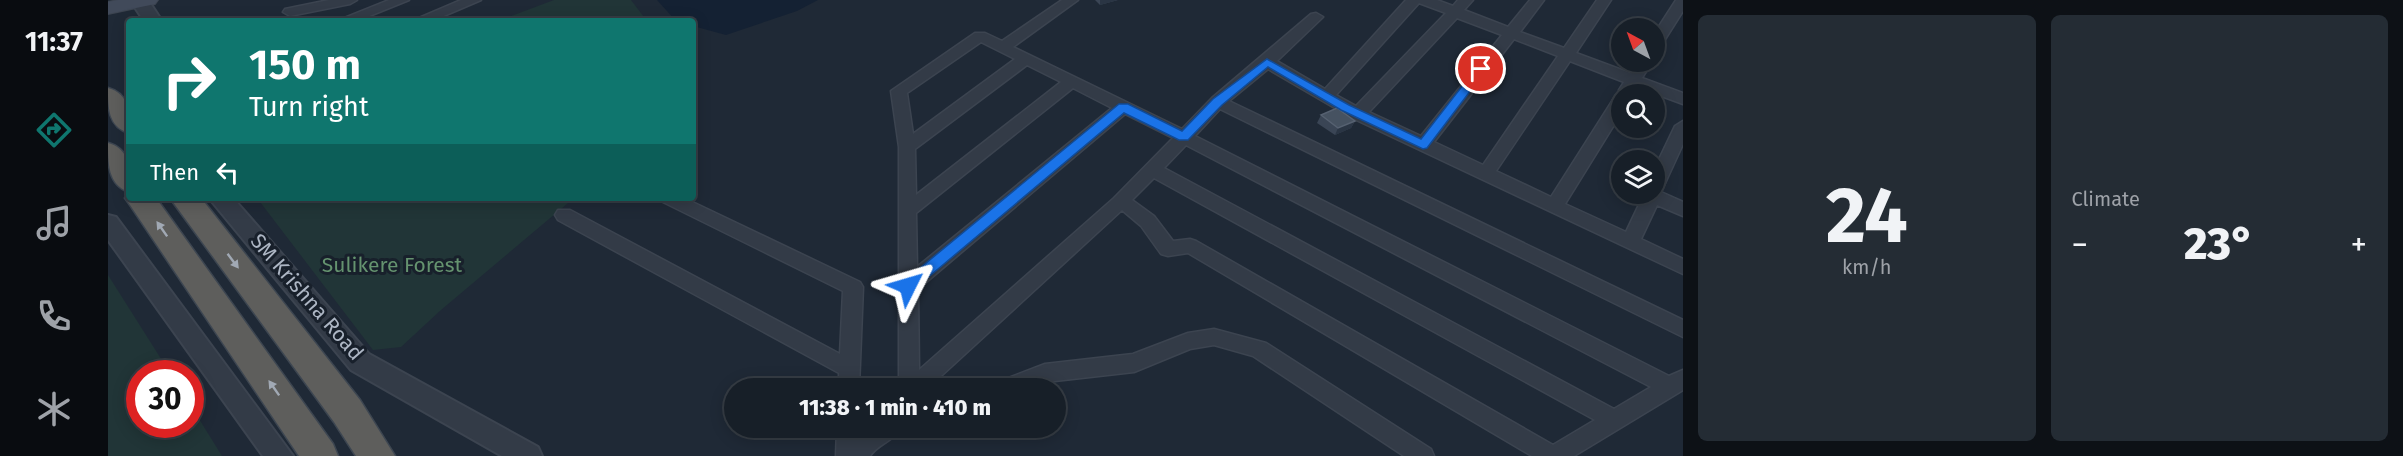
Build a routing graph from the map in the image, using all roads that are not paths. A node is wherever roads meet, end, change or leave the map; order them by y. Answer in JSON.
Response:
{"nodes":[{"id":1,"x":142,"y":0,"type":"edge"},
{"id":2,"x":279,"y":0,"type":"edge"},
{"id":3,"x":350,"y":0,"type":"edge"},
{"id":4,"x":402,"y":0,"type":"edge"},
{"id":5,"x":474,"y":0,"type":"edge"},
{"id":6,"x":1071,"y":0,"type":"edge"},
{"id":7,"x":1414,"y":0,"type":"edge"},
{"id":8,"x":1424,"y":0,"type":"edge"},
{"id":9,"x":1537,"y":0,"type":"edge"},
{"id":10,"x":1604,"y":0,"type":"edge"},
{"id":11,"x":1683,"y":0,"type":"edge"},
{"id":12,"x":1461,"y":6,"type":"edge"},
{"id":13,"x":108,"y":8,"type":"edge"},
{"id":14,"x":294,"y":17,"type":"edge"},
{"id":15,"x":1316,"y":17,"type":"dead end"},
{"id":16,"x":151,"y":18,"type":"edge"},
{"id":17,"x":352,"y":18,"type":"edge"},
{"id":18,"x":427,"y":18,"type":"edge"},
{"id":19,"x":1665,"y":29,"type":"edge"},
{"id":20,"x":1510,"y":32,"type":"junction"},
{"id":21,"x":1002,"y":48,"type":"junction"},
{"id":22,"x":1566,"y":54,"type":"junction"},
{"id":23,"x":1025,"y":59,"type":"junction"},
{"id":24,"x":1267,"y":62,"type":"junction"},
{"id":25,"x":1638,"y":72,"type":"edge"},
{"id":26,"x":1633,"y":80,"type":"junction"},
{"id":27,"x":1071,"y":82,"type":"junction"},
{"id":28,"x":1630,"y":84,"type":"edge"},
{"id":29,"x":108,"y":96,"type":"edge"},
{"id":30,"x":1327,"y":96,"type":"junction"},
{"id":31,"x":1683,"y":99,"type":"edge"},
{"id":32,"x":1218,"y":102,"type":"junction"},
{"id":33,"x":1123,"y":107,"type":"junction"},
{"id":34,"x":1358,"y":114,"type":"junction"},
{"id":35,"x":1611,"y":116,"type":"edge"},
{"id":36,"x":126,"y":120,"type":"edge"},
{"id":37,"x":1682,"y":131,"type":"edge"},
{"id":38,"x":1184,"y":137,"type":"junction"},
{"id":39,"x":1423,"y":145,"type":"junction"},
{"id":40,"x":906,"y":147,"type":"junction"},
{"id":41,"x":108,"y":152,"type":"edge"},
{"id":42,"x":1675,"y":165,"type":"edge"},
{"id":43,"x":1152,"y":169,"type":"junction"},
{"id":44,"x":1486,"y":173,"type":"junction"},
{"id":45,"x":126,"y":178,"type":"edge"},
{"id":46,"x":1665,"y":178,"type":"edge"},
{"id":47,"x":1665,"y":200,"type":"edge"},
{"id":48,"x":142,"y":201,"type":"edge"},
{"id":49,"x":187,"y":201,"type":"edge"},
{"id":50,"x":223,"y":201,"type":"edge"},
{"id":51,"x":675,"y":201,"type":"edge"},
{"id":52,"x":1120,"y":202,"type":"junction"},
{"id":53,"x":1648,"y":204,"type":"edge"},
{"id":54,"x":1555,"y":205,"type":"junction"},
{"id":55,"x":1683,"y":210,"type":"edge"},
{"id":56,"x":908,"y":211,"type":"junction"},
{"id":57,"x":564,"y":215,"type":"dead end"},
{"id":58,"x":108,"y":223,"type":"edge"},
{"id":59,"x":1631,"y":241,"type":"junction"},
{"id":60,"x":1683,"y":267,"type":"edge"},
{"id":61,"x":908,"y":286,"type":"junction"},
{"id":62,"x":1683,"y":329,"type":"edge"},
{"id":63,"x":847,"y":378,"type":"edge"},
{"id":64,"x":849,"y":378,"type":"edge"},
{"id":65,"x":909,"y":378,"type":"edge"},
{"id":66,"x":925,"y":378,"type":"edge"},
{"id":67,"x":1032,"y":378,"type":"edge"},
{"id":68,"x":1676,"y":383,"type":"edge"},
{"id":69,"x":1614,"y":420,"type":"junction"},
{"id":70,"x":848,"y":438,"type":"edge"},
{"id":71,"x":872,"y":438,"type":"edge"},
{"id":72,"x":279,"y":456,"type":"edge"},
{"id":73,"x":320,"y":456,"type":"edge"},
{"id":74,"x":377,"y":456,"type":"edge"},
{"id":75,"x":528,"y":456,"type":"edge"},
{"id":76,"x":847,"y":456,"type":"edge"},
{"id":77,"x":857,"y":456,"type":"edge"},
{"id":78,"x":1423,"y":456,"type":"edge"},
{"id":79,"x":1553,"y":456,"type":"edge"}],
"edges":[{"from":1,"to":13,"type":"main road"},
{"from":1,"to":16,"type":"street"},
{"from":2,"to":14,"type":"street"},
{"from":3,"to":14,"type":"street"},
{"from":4,"to":17,"type":"street"},
{"from":5,"to":18,"type":"street"},
{"from":6,"to":21,"type":"street"},
{"from":7,"to":30,"type":"street"},
{"from":8,"to":12,"type":"street"},
{"from":9,"to":20,"type":"street"},
{"from":10,"to":22,"type":"street"},
{"from":11,"to":19,"type":"street"},
{"from":12,"to":20,"type":"street"},
{"from":12,"to":34,"type":"street"},
{"from":15,"to":24,"type":"street"},
{"from":20,"to":22,"type":"street"},
{"from":20,"to":39,"type":"street"},
{"from":21,"to":23,"type":"street"},
{"from":21,"to":40,"type":"street"},
{"from":22,"to":26,"type":"street"},
{"from":22,"to":44,"type":"street"},
{"from":23,"to":27,"type":"street"},
{"from":23,"to":40,"type":"street"},
{"from":24,"to":30,"type":"street"},
{"from":24,"to":32,"type":"street"},
{"from":25,"to":26,"type":"street"},
{"from":26,"to":28,"type":"street"},
{"from":26,"to":31,"type":"street"},
{"from":27,"to":33,"type":"street"},
{"from":27,"to":56,"type":"street"},
{"from":29,"to":36,"type":"highway"},
{"from":30,"to":34,"type":"street"},
{"from":32,"to":38,"type":"street"},
{"from":32,"to":62,"type":"street"},
{"from":33,"to":38,"type":"street"},
{"from":33,"to":61,"type":"street"},
{"from":34,"to":39,"type":"street"},
{"from":35,"to":54,"type":"street"},
{"from":37,"to":42,"type":"street"},
{"from":38,"to":43,"type":"street"},
{"from":38,"to":68,"type":"street"},
{"from":39,"to":44,"type":"street"},
{"from":40,"to":56,"type":"street"},
{"from":41,"to":45,"type":"highway"},
{"from":42,"to":46,"type":"street"},
{"from":43,"to":52,"type":"street"},
{"from":43,"to":69,"type":"street"},
{"from":44,"to":54,"type":"street"},
{"from":47,"to":55,"type":"street"},
{"from":73,"to":48,"type":"highway","one_way":true},
{"from":49,"to":74,"type":"highway","name":"SM Krishna Road","one_way":true},
{"from":50,"to":75,"type":"street","name":"SM Krishna Road"},
{"from":51,"to":64,"type":"street"},
{"from":52,"to":66,"type":"street"},
{"from":52,"to":79,"type":"street"},
{"from":53,"to":59,"type":"street"},
{"from":54,"to":59,"type":"street"},
{"from":56,"to":61,"type":"street"},
{"from":57,"to":63,"type":"street"},
{"from":58,"to":72,"type":"street"},
{"from":59,"to":60,"type":"street"},
{"from":61,"to":65,"type":"street"},
{"from":67,"to":78,"type":"street"},
{"from":68,"to":69,"type":"street"},
{"from":69,"to":79,"type":"street"},
{"from":70,"to":76,"type":"street"},
{"from":71,"to":77,"type":"street"}]}
